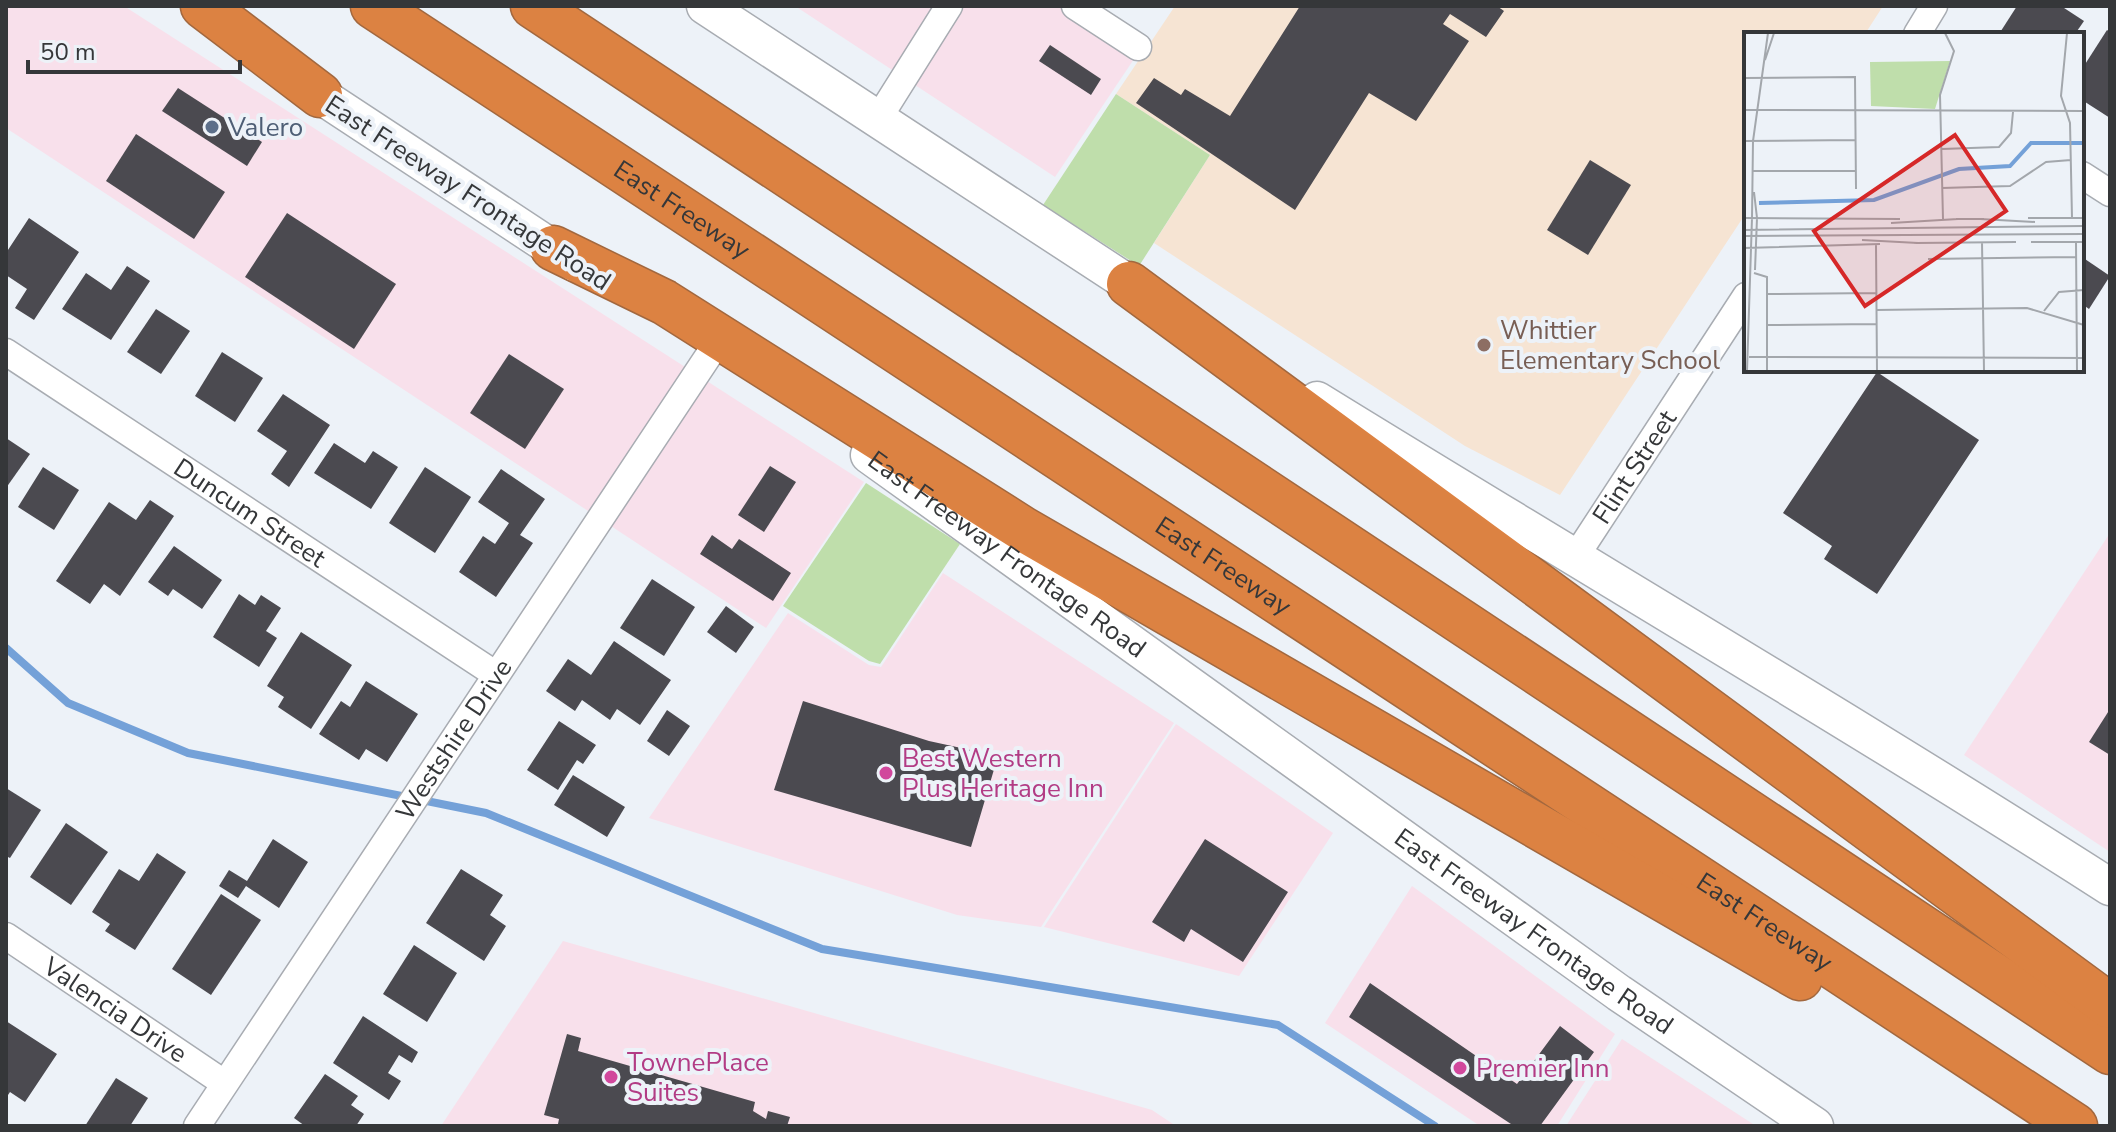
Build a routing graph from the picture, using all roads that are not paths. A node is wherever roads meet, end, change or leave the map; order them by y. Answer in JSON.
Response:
{"nodes":[{"id":1,"x":181,"y":6,"type":"edge"},
{"id":2,"x":203,"y":6,"type":"edge"},
{"id":3,"x":373,"y":6,"type":"edge"},
{"id":4,"x":533,"y":6,"type":"edge"},
{"id":5,"x":705,"y":6,"type":"edge"},
{"id":6,"x":949,"y":6,"type":"edge"},
{"id":7,"x":1075,"y":6,"type":"edge"},
{"id":8,"x":1934,"y":6,"type":"edge"},
{"id":9,"x":1918,"y":32,"type":"edge"},
{"id":10,"x":1138,"y":47,"type":"dead end"},
{"id":11,"x":320,"y":95,"type":"junction"},
{"id":12,"x":878,"y":119,"type":"junction"},
{"id":13,"x":2084,"y":176,"type":"edge"},
{"id":14,"x":2110,"y":193,"type":"edge"},
{"id":15,"x":553,"y":248,"type":"junction"},
{"id":16,"x":1129,"y":284,"type":"junction"},
{"id":17,"x":1744,"y":299,"type":"edge"},
{"id":18,"x":6,"y":352,"type":"edge"},
{"id":19,"x":711,"y":352,"type":"junction"},
{"id":20,"x":1574,"y":559,"type":"junction"},
{"id":21,"x":495,"y":674,"type":"junction"},
{"id":22,"x":2110,"y":887,"type":"edge"},
{"id":23,"x":6,"y":936,"type":"edge"},
{"id":24,"x":2110,"y":1006,"type":"edge"},
{"id":25,"x":2110,"y":1052,"type":"edge"},
{"id":26,"x":224,"y":1083,"type":"junction"},
{"id":27,"x":197,"y":1126,"type":"edge"},
{"id":28,"x":1815,"y":1126,"type":"edge"},
{"id":29,"x":2058,"y":1126,"type":"edge"},
{"id":30,"x":2075,"y":1126,"type":"edge"}],
"edges":[{"from":1,"to":11,"type":"main road","name":"East Freeway Frontage Road"},
{"from":2,"to":11,"type":"highway"},
{"from":3,"to":30,"type":"highway","name":"East Freeway"},
{"from":4,"to":25,"type":"highway"},
{"from":5,"to":12,"type":"main road"},
{"from":6,"to":12,"type":"street"},
{"from":7,"to":10,"type":"street"},
{"from":8,"to":9,"type":"street"},
{"from":11,"to":15,"type":"main road","name":"East Freeway Frontage Road"},
{"from":12,"to":16,"type":"main road"},
{"from":13,"to":14,"type":"street"},
{"from":15,"to":19,"type":"main road","name":"East Freeway Frontage Road"},
{"from":15,"to":29,"type":"highway"},
{"from":16,"to":20,"type":"main road"},
{"from":16,"to":24,"type":"highway"},
{"from":17,"to":20,"type":"street","name":"Flint Street"},
{"from":18,"to":21,"type":"street","name":"Duncum Street"},
{"from":19,"to":21,"type":"street","name":"Westshire Drive"},
{"from":19,"to":28,"type":"main road","name":"East Freeway Frontage Road"},
{"from":20,"to":22,"type":"main road"},
{"from":21,"to":26,"type":"street","name":"Westshire Drive"},
{"from":23,"to":26,"type":"street","name":"Valencia Drive"},
{"from":26,"to":27,"type":"street","name":"Westshire Drive"}]}
